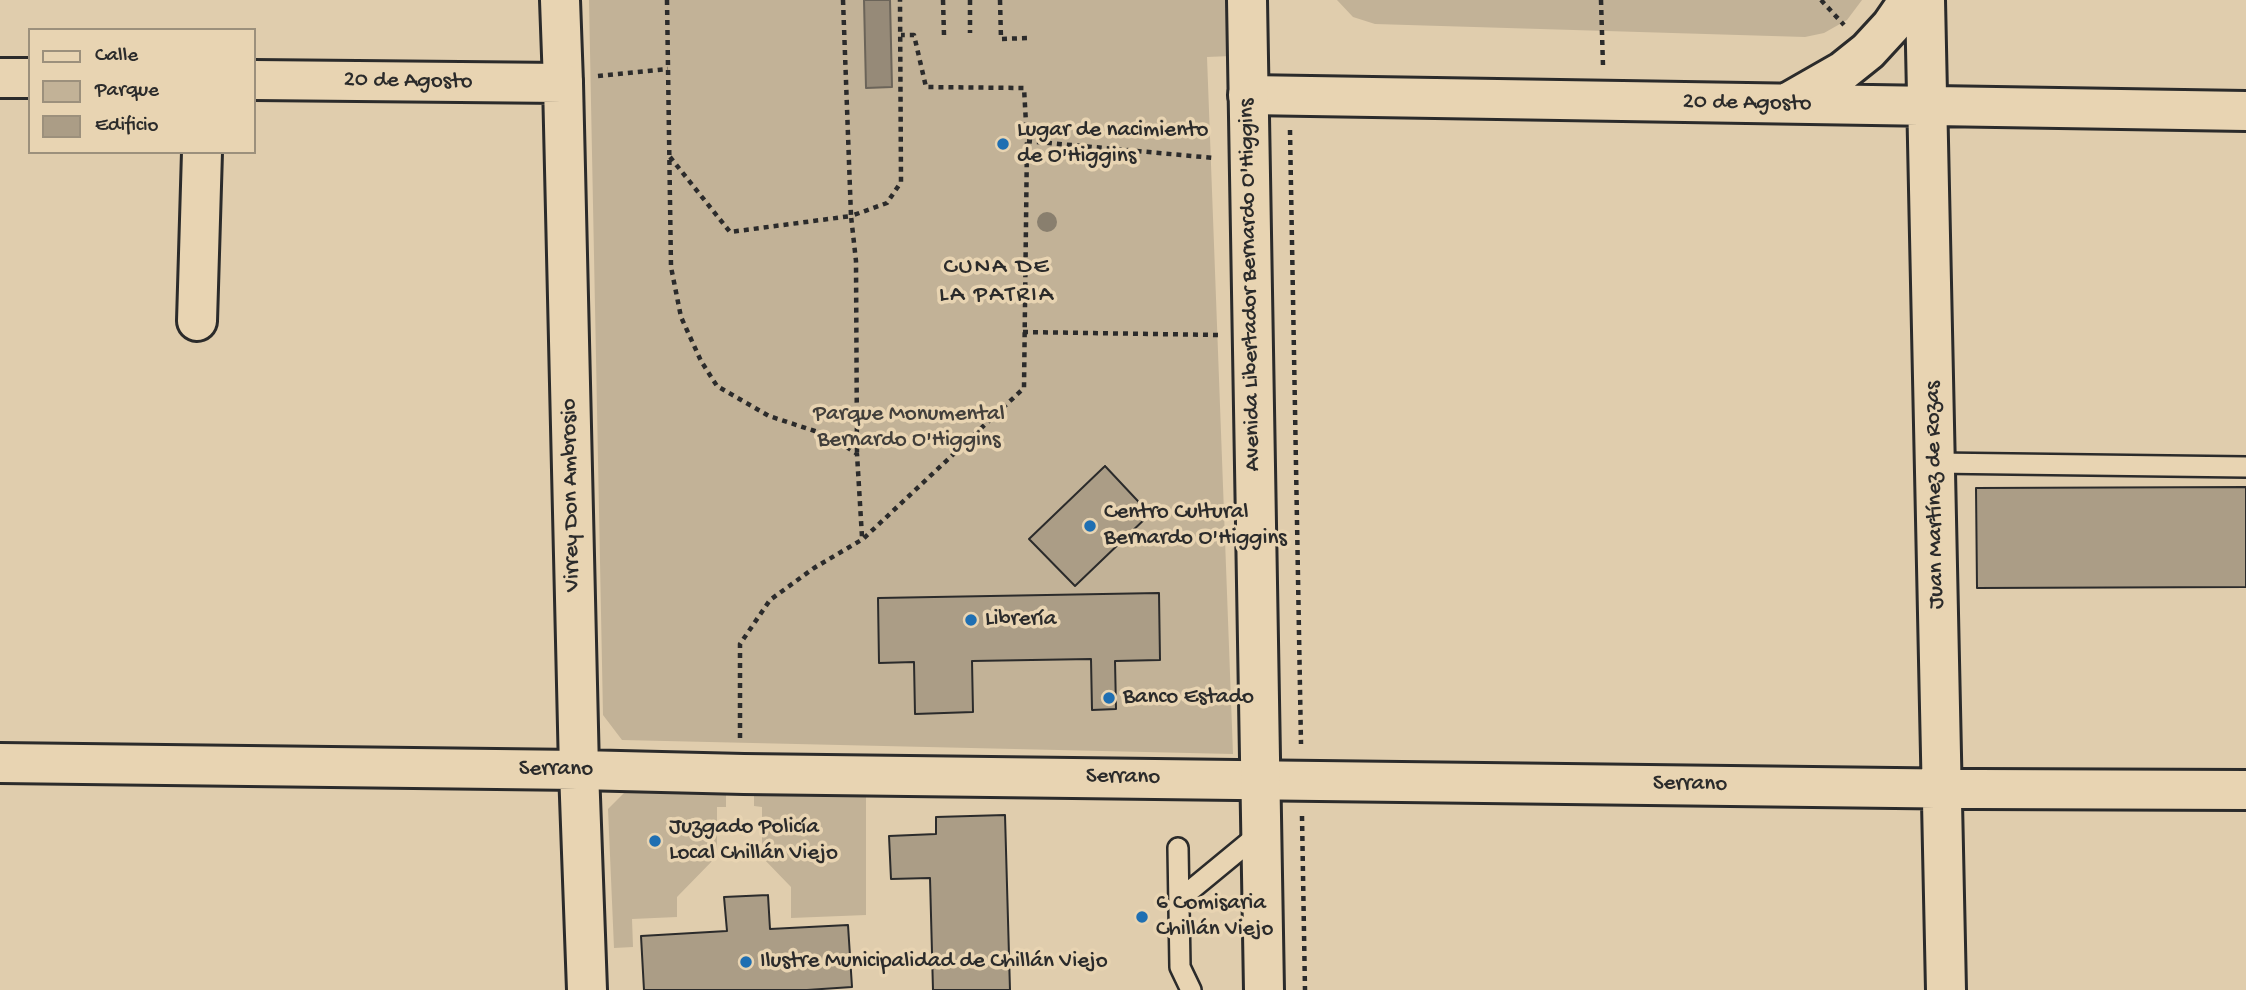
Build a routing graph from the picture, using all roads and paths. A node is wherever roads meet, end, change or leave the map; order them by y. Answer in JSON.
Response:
{"nodes":[{"id":1,"x":560,"y":0,"type":"edge"},
{"id":2,"x":667,"y":0,"type":"edge"},
{"id":3,"x":843,"y":0,"type":"edge"},
{"id":4,"x":900,"y":0,"type":"edge"},
{"id":5,"x":943,"y":0,"type":"edge"},
{"id":6,"x":970,"y":0,"type":"edge"},
{"id":7,"x":1000,"y":0,"type":"edge"},
{"id":8,"x":1247,"y":0,"type":"edge"},
{"id":9,"x":1601,"y":0,"type":"edge"},
{"id":10,"x":1909,"y":0,"type":"edge"},
{"id":11,"x":1926,"y":0,"type":"edge"},
{"id":12,"x":971,"y":33,"type":"dead end"},
{"id":13,"x":901,"y":35,"type":"junction"},
{"id":14,"x":944,"y":35,"type":"dead end"},
{"id":15,"x":1028,"y":38,"type":"dead end"},
{"id":16,"x":668,"y":69,"type":"junction"},
{"id":17,"x":0,"y":78,"type":"edge"},
{"id":18,"x":28,"y":78,"type":"edge"},
{"id":19,"x":256,"y":80,"type":"edge"},
{"id":20,"x":563,"y":83,"type":"junction"},
{"id":21,"x":1248,"y":95,"type":"junction"},
{"id":22,"x":1290,"y":96,"type":"junction"},
{"id":23,"x":1603,"y":102,"type":"junction"},
{"id":24,"x":1786,"y":104,"type":"junction"},
{"id":25,"x":1929,"y":107,"type":"junction"},
{"id":26,"x":2246,"y":111,"type":"edge"},
{"id":27,"x":1027,"y":141,"type":"junction"},
{"id":28,"x":202,"y":154,"type":"edge"},
{"id":29,"x":670,"y":158,"type":"junction"},
{"id":30,"x":1249,"y":163,"type":"junction"},
{"id":31,"x":851,"y":216,"type":"junction"},
{"id":32,"x":197,"y":321,"type":"dead end"},
{"id":33,"x":1023,"y":332,"type":"junction"},
{"id":34,"x":1252,"y":335,"type":"junction"},
{"id":35,"x":857,"y":454,"type":"junction"},
{"id":36,"x":1934,"y":463,"type":"junction"},
{"id":37,"x":2246,"y":467,"type":"edge"},
{"id":38,"x":863,"y":538,"type":"junction"},
{"id":39,"x":0,"y":763,"type":"edge"},
{"id":40,"x":579,"y":770,"type":"junction"},
{"id":41,"x":744,"y":774,"type":"junction"},
{"id":42,"x":1259,"y":779,"type":"junction"},
{"id":43,"x":1301,"y":779,"type":"junction"},
{"id":44,"x":1942,"y":789,"type":"junction"},
{"id":45,"x":2246,"y":790,"type":"edge"},
{"id":46,"x":1260,"y":833,"type":"junction"},
{"id":47,"x":1178,"y":848,"type":"dead end"},
{"id":48,"x":1180,"y":899,"type":"junction"},
{"id":49,"x":1258,"y":985,"type":"edge"},
{"id":50,"x":587,"y":990,"type":"edge"},
{"id":51,"x":1191,"y":990,"type":"edge"},
{"id":52,"x":1305,"y":990,"type":"edge"},
{"id":53,"x":1946,"y":990,"type":"edge"}],
"edges":[{"from":1,"to":20,"type":"street","name":"Virrey Don Ambrosio"},
{"from":2,"to":16,"type":"path"},
{"from":3,"to":31,"type":"path"},
{"from":4,"to":13,"type":"path"},
{"from":5,"to":14,"type":"path"},
{"from":6,"to":12,"type":"path"},
{"from":7,"to":15,"type":"path"},
{"from":8,"to":21,"type":"street","name":"Avenida Libertador Bernardo O'Higgins"},
{"from":9,"to":23,"type":"path"},
{"from":10,"to":24,"type":"street"},
{"from":11,"to":25,"type":"street","name":"Juan Martínez de Rozas"},
{"from":13,"to":27,"type":"path"},
{"from":13,"to":31,"type":"path"},
{"from":16,"to":20,"type":"path"},
{"from":16,"to":29,"type":"path"},
{"from":17,"to":18,"type":"street"},
{"from":19,"to":20,"type":"street","name":"20 de Agosto"},
{"from":20,"to":40,"type":"street","name":"Virrey Don Ambrosio"},
{"from":21,"to":22,"type":"street","name":"20 de Agosto"},
{"from":21,"to":30,"type":"street","name":"Avenida Libertador Bernardo O'Higgins"},
{"from":22,"to":23,"type":"street","name":"20 de Agosto"},
{"from":22,"to":43,"type":"path"},
{"from":23,"to":24,"type":"street","name":"20 de Agosto"},
{"from":24,"to":25,"type":"street","name":"20 de Agosto"},
{"from":25,"to":26,"type":"street","name":"20 de Agosto"},
{"from":25,"to":36,"type":"street","name":"Juan Martínez de Rozas"},
{"from":27,"to":30,"type":"path"},
{"from":27,"to":33,"type":"path"},
{"from":28,"to":32,"type":"street"},
{"from":29,"to":31,"type":"path"},
{"from":29,"to":35,"type":"path"},
{"from":30,"to":34,"type":"street","name":"Avenida Libertador Bernardo O'Higgins"},
{"from":31,"to":35,"type":"path"},
{"from":33,"to":34,"type":"path"},
{"from":33,"to":38,"type":"path"},
{"from":34,"to":42,"type":"street","name":"Avenida Libertador Bernardo O'Higgins"},
{"from":35,"to":38,"type":"path"},
{"from":36,"to":37,"type":"lane"},
{"from":36,"to":44,"type":"street","name":"Juan Martínez de Rozas"},
{"from":38,"to":41,"type":"path"},
{"from":39,"to":40,"type":"street","name":"Serrano"},
{"from":40,"to":41,"type":"street","name":"Serrano"},
{"from":40,"to":50,"type":"street","name":"Virrey Don Ambrosio"},
{"from":41,"to":42,"type":"street","name":"Serrano"},
{"from":42,"to":43,"type":"street","name":"Serrano"},
{"from":42,"to":46,"type":"street","name":"Avenida Libertador Bernardo O'Higgins"},
{"from":43,"to":44,"type":"street","name":"Serrano"},
{"from":43,"to":52,"type":"path"},
{"from":44,"to":45,"type":"street","name":"Serrano"},
{"from":44,"to":53,"type":"street","name":"Juan Martínez de Rozas"},
{"from":46,"to":48,"type":"lane"},
{"from":46,"to":49,"type":"street","name":"Avenida Libertador Bernardo O'Higgins"},
{"from":47,"to":48,"type":"lane"},
{"from":48,"to":51,"type":"lane"}]}
